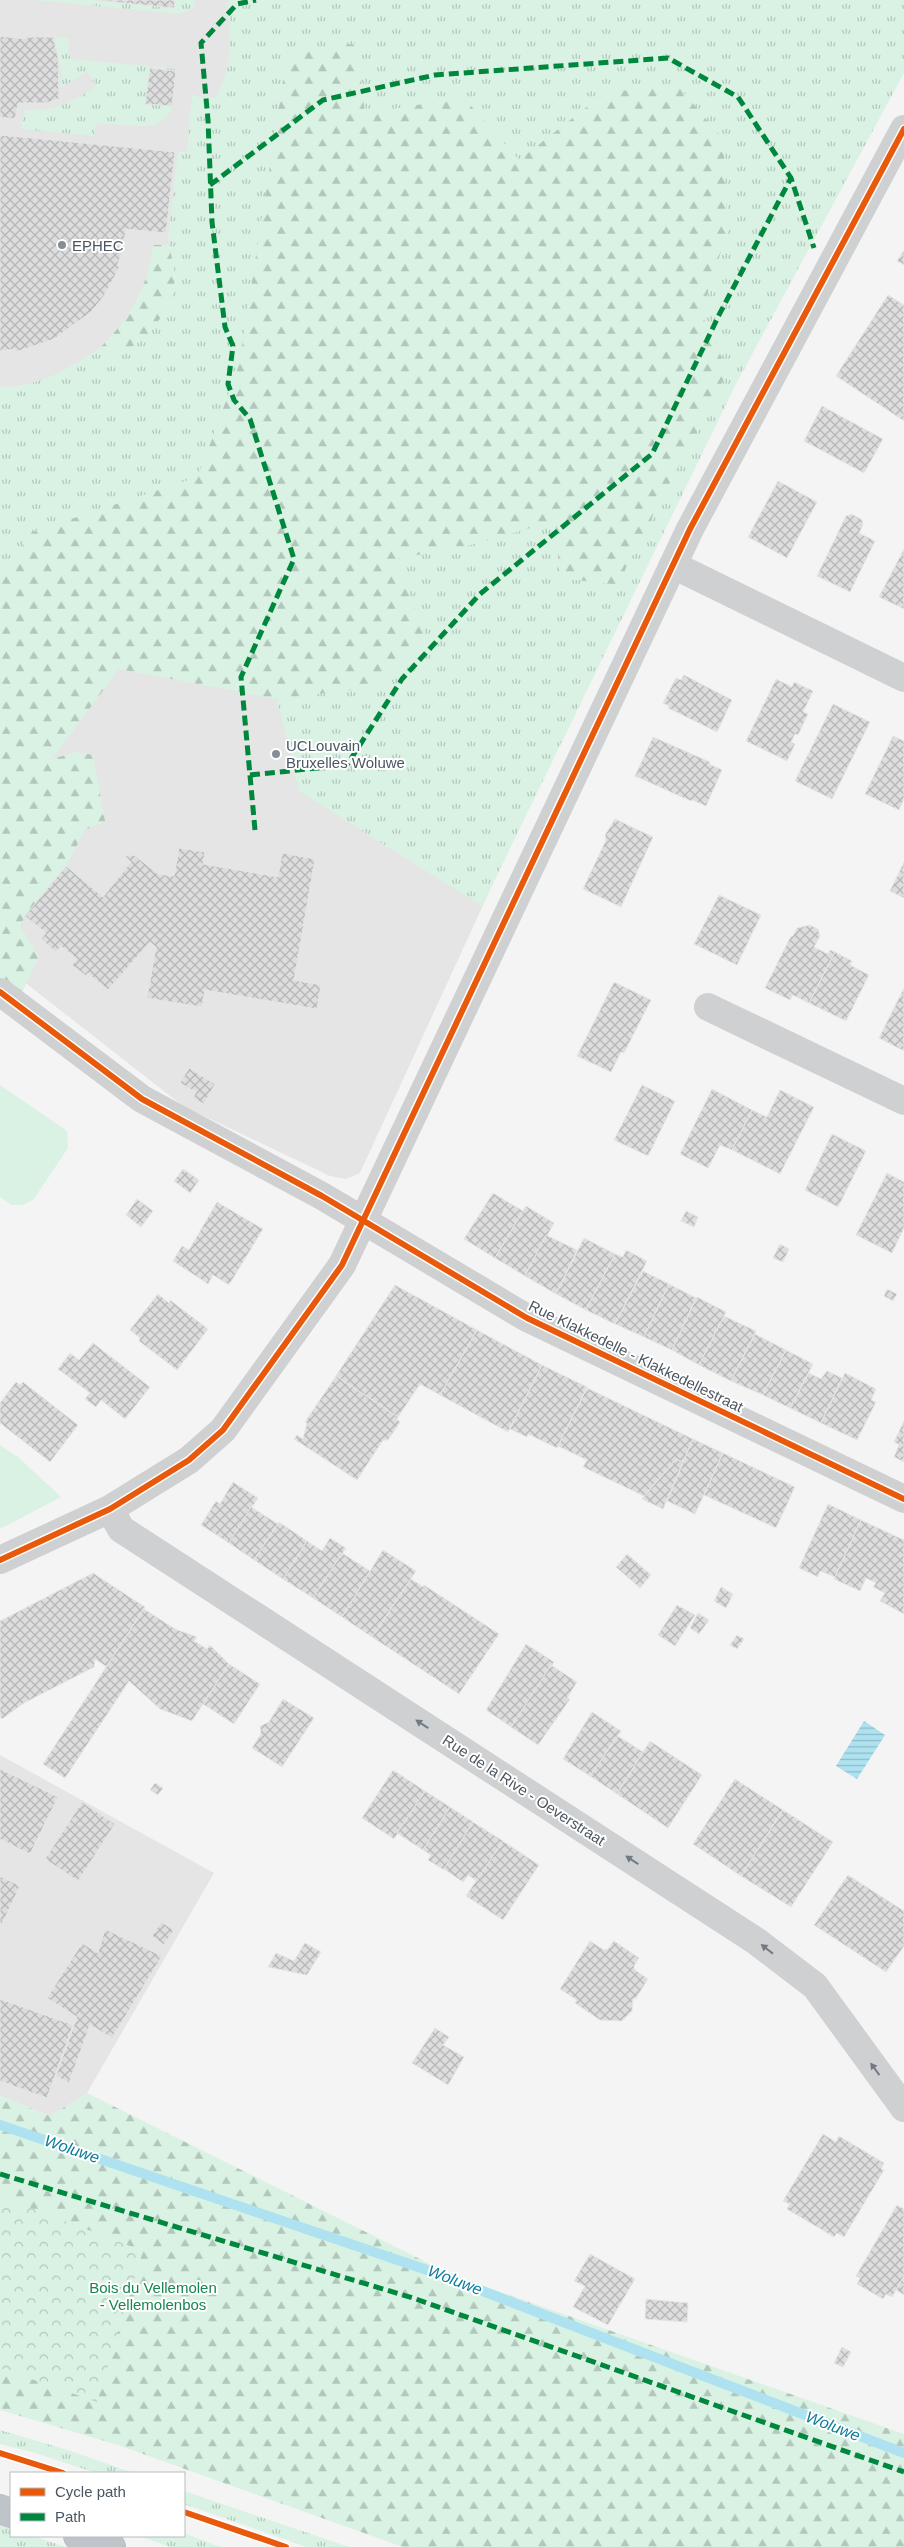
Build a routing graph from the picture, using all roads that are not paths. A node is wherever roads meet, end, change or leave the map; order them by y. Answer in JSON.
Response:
{"nodes":[{"id":1,"x":904,"y":129,"type":"edge"},
{"id":2,"x":672,"y":565,"type":"junction"},
{"id":3,"x":904,"y":678,"type":"edge"},
{"id":4,"x":0,"y":992,"type":"edge"},
{"id":5,"x":708,"y":1007,"type":"dead end"},
{"id":6,"x":904,"y":1101,"type":"edge"},
{"id":7,"x":364,"y":1222,"type":"junction"},
{"id":8,"x":904,"y":1499,"type":"edge"},
{"id":9,"x":110,"y":1509,"type":"junction"},
{"id":10,"x":0,"y":1560,"type":"edge"},
{"id":11,"x":904,"y":2108,"type":"edge"},
{"id":12,"x":81,"y":2537,"type":"edge"},
{"id":13,"x":111,"y":2547,"type":"edge"}],
"edges":[{"from":1,"to":2,"type":"street"},
{"from":2,"to":3,"type":"street"},
{"from":2,"to":7,"type":"street"},
{"from":4,"to":7,"type":"street","name":"Rue Klakkedelle - Klakkedellestraat"},
{"from":5,"to":6,"type":"street"},
{"from":7,"to":8,"type":"street","name":"Rue Klakkedelle - Klakkedellestraat"},
{"from":7,"to":9,"type":"street"},
{"from":9,"to":10,"type":"street"},
{"from":11,"to":9,"type":"street","name":"Rue de la Rive - Oeverstraat","one_way":true},
{"from":12,"to":13,"type":"highway"}]}
